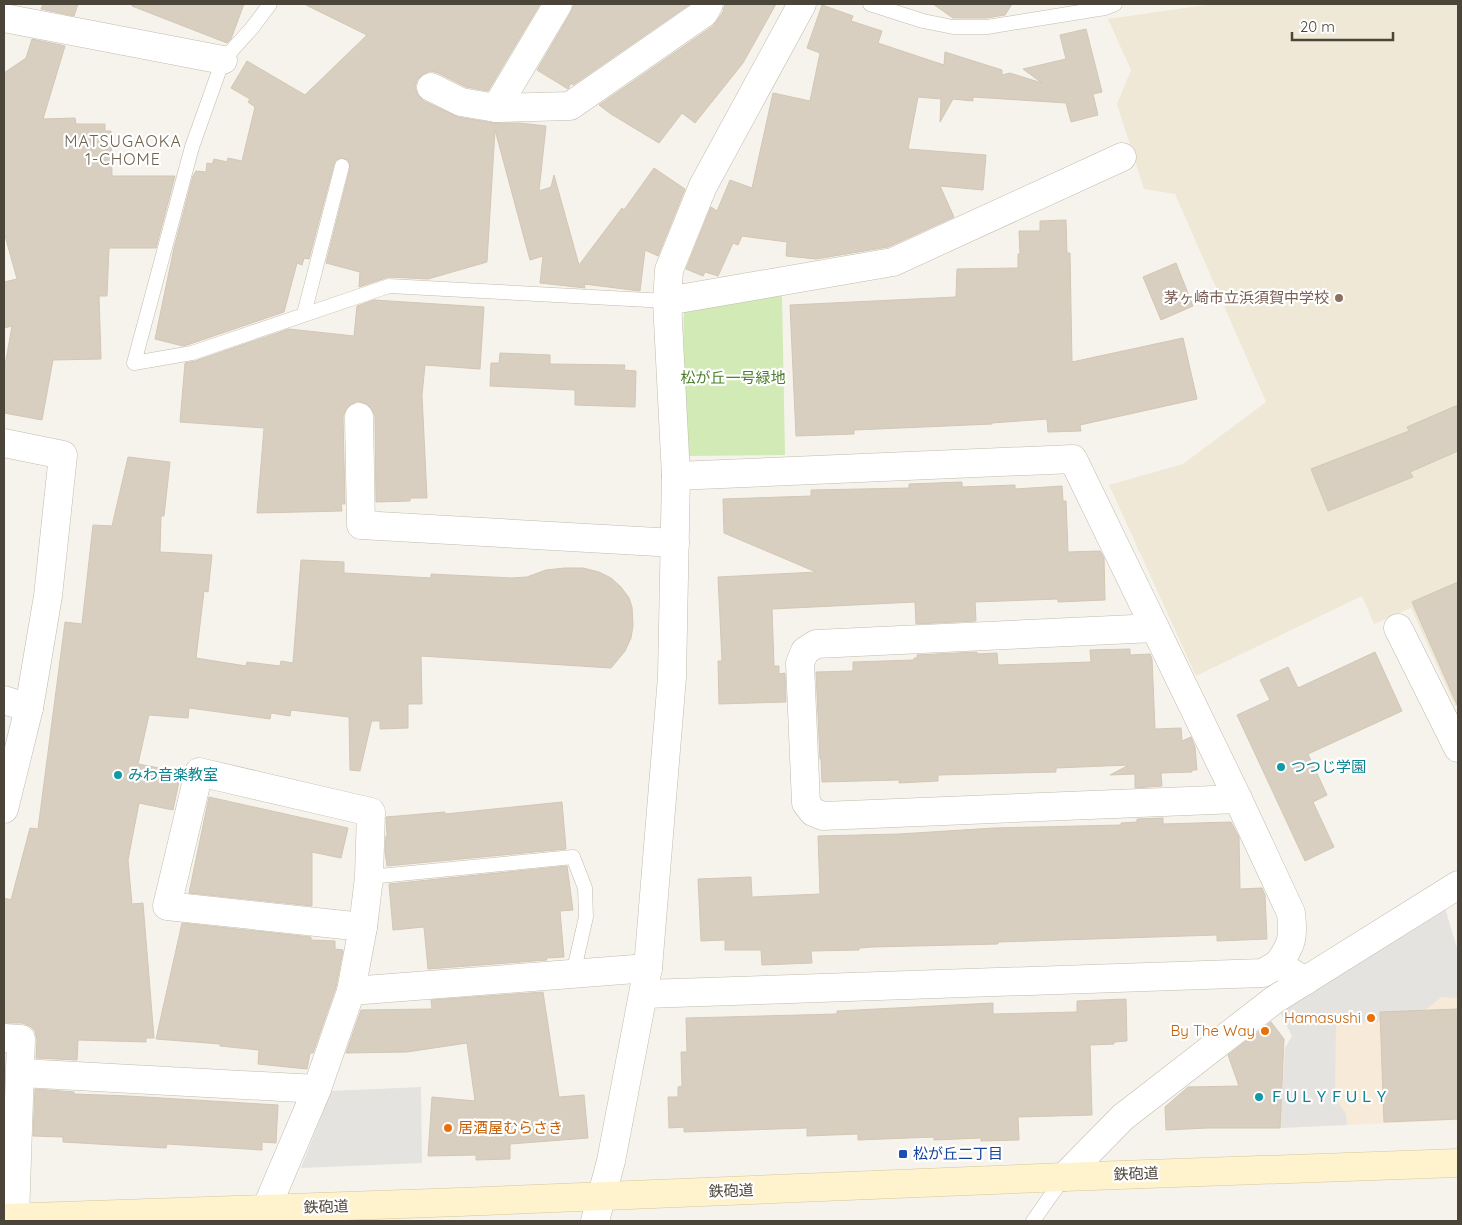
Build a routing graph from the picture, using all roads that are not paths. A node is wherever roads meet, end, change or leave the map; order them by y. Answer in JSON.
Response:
{"nodes":[{"id":1,"x":270,"y":4,"type":"edge"},
{"id":2,"x":558,"y":4,"type":"edge"},
{"id":3,"x":709,"y":4,"type":"edge"},
{"id":4,"x":802,"y":4,"type":"edge"},
{"id":5,"x":870,"y":4,"type":"edge"},
{"id":6,"x":1115,"y":4,"type":"edge"},
{"id":7,"x":4,"y":18,"type":"edge"},
{"id":8,"x":223,"y":60,"type":"junction"},
{"id":9,"x":431,"y":87,"type":"dead end"},
{"id":10,"x":496,"y":108,"type":"junction"},
{"id":11,"x":1122,"y":157,"type":"dead end"},
{"id":12,"x":342,"y":166,"type":"dead end"},
{"id":13,"x":667,"y":301,"type":"junction"},
{"id":14,"x":304,"y":314,"type":"junction"},
{"id":15,"x":359,"y":417,"type":"dead end"},
{"id":16,"x":4,"y":443,"type":"edge"},
{"id":17,"x":676,"y":476,"type":"junction"},
{"id":18,"x":675,"y":543,"type":"junction"},
{"id":19,"x":1155,"y":628,"type":"junction"},
{"id":20,"x":1398,"y":628,"type":"dead end"},
{"id":21,"x":4,"y":700,"type":"edge"},
{"id":22,"x":29,"y":708,"type":"junction"},
{"id":23,"x":1458,"y":748,"type":"edge"},
{"id":24,"x":1238,"y":800,"type":"junction"},
{"id":25,"x":4,"y":809,"type":"edge"},
{"id":26,"x":369,"y":877,"type":"junction"},
{"id":27,"x":1458,"y":885,"type":"edge"},
{"id":28,"x":363,"y":927,"type":"junction"},
{"id":29,"x":1278,"y":964,"type":"junction"},
{"id":30,"x":573,"y":974,"type":"junction"},
{"id":31,"x":647,"y":981,"type":"junction"},
{"id":32,"x":1305,"y":981,"type":"junction"},
{"id":33,"x":351,"y":992,"type":"junction"},
{"id":34,"x":4,"y":1038,"type":"edge"},
{"id":35,"x":21,"y":1073,"type":"junction"},
{"id":36,"x":317,"y":1089,"type":"junction"},
{"id":37,"x":1458,"y":1163,"type":"edge"},
{"id":38,"x":1064,"y":1177,"type":"junction"},
{"id":39,"x":602,"y":1195,"type":"junction"},
{"id":40,"x":262,"y":1215,"type":"edge"},
{"id":41,"x":9,"y":1218,"type":"edge"},
{"id":42,"x":595,"y":1221,"type":"edge"},
{"id":43,"x":1033,"y":1221,"type":"edge"}],
"edges":[{"from":1,"to":8,"type":"lane"},
{"from":2,"to":10,"type":"street"},
{"from":3,"to":10,"type":"street"},
{"from":4,"to":13,"type":"street"},
{"from":5,"to":6,"type":"lane"},
{"from":7,"to":8,"type":"street"},
{"from":8,"to":14,"type":"lane"},
{"from":9,"to":10,"type":"street"},
{"from":11,"to":13,"type":"street"},
{"from":12,"to":14,"type":"lane"},
{"from":13,"to":14,"type":"lane"},
{"from":13,"to":17,"type":"street"},
{"from":15,"to":18,"type":"street"},
{"from":16,"to":22,"type":"street"},
{"from":17,"to":18,"type":"street"},
{"from":17,"to":19,"type":"street"},
{"from":18,"to":31,"type":"street"},
{"from":19,"to":24,"type":"street"},
{"from":19,"to":24,"type":"street"},
{"from":20,"to":23,"type":"street"},
{"from":21,"to":22,"type":"street"},
{"from":22,"to":25,"type":"street"},
{"from":24,"to":29,"type":"street"},
{"from":26,"to":28,"type":"street"},
{"from":26,"to":28,"type":"street"},
{"from":26,"to":30,"type":"lane"},
{"from":27,"to":32,"type":"street"},
{"from":28,"to":33,"type":"street"},
{"from":29,"to":31,"type":"street"},
{"from":29,"to":32,"type":"street"},
{"from":30,"to":31,"type":"street"},
{"from":30,"to":33,"type":"street"},
{"from":31,"to":39,"type":"street"},
{"from":32,"to":38,"type":"street"},
{"from":33,"to":36,"type":"street"},
{"from":34,"to":35,"type":"street"},
{"from":35,"to":36,"type":"street"},
{"from":35,"to":41,"type":"street"},
{"from":36,"to":40,"type":"street"},
{"from":37,"to":38,"type":"street","name":"鉄砲道"},
{"from":38,"to":39,"type":"street","name":"鉄砲道"},
{"from":38,"to":43,"type":"lane"},
{"from":39,"to":40,"type":"street","name":"鉄砲道"},
{"from":39,"to":42,"type":"street"},
{"from":40,"to":41,"type":"street","name":"鉄砲道"}]}
